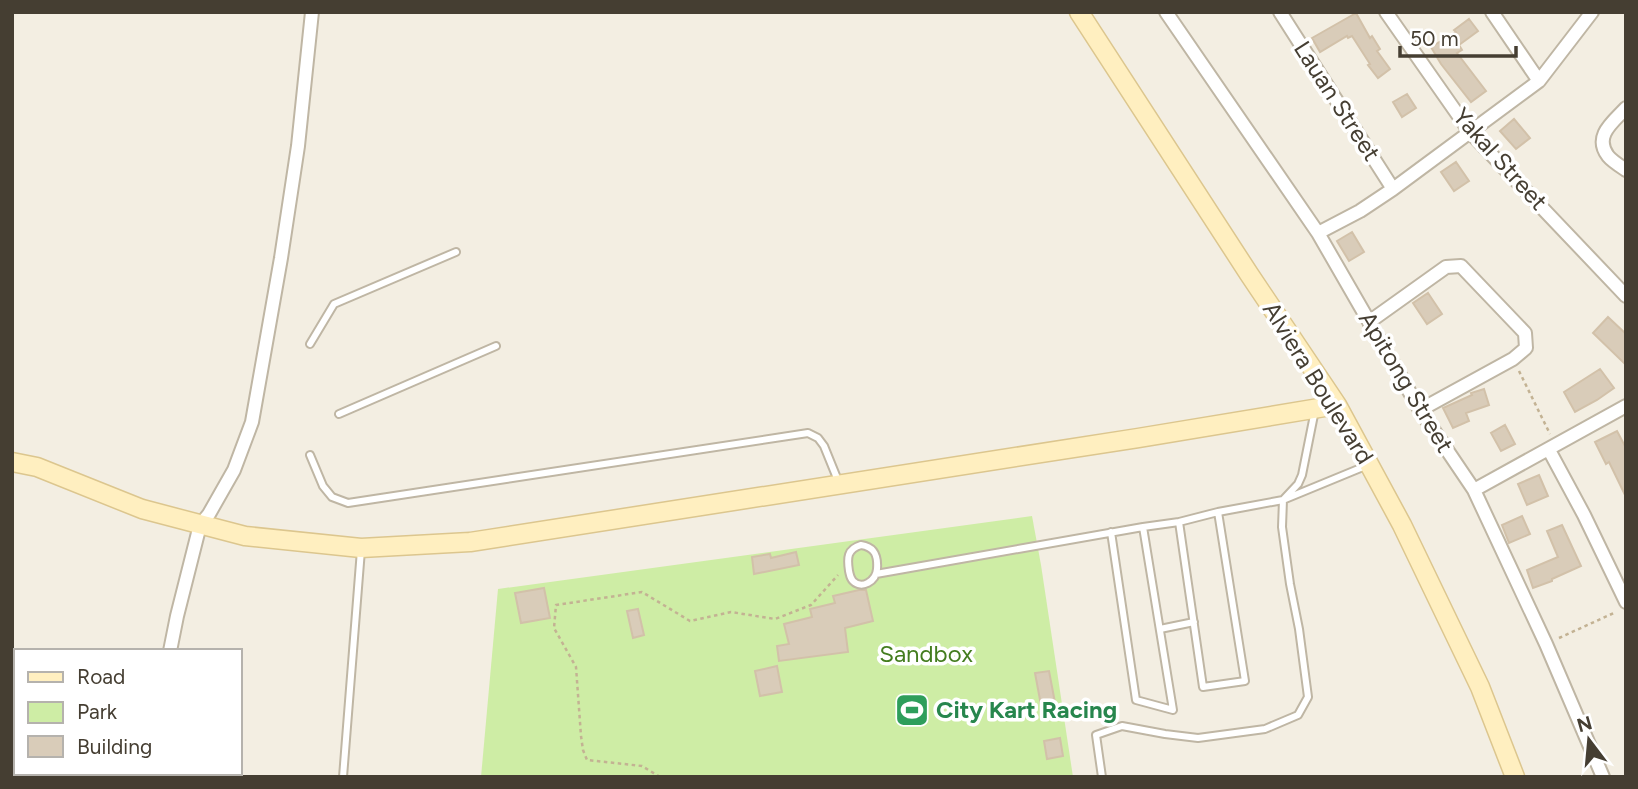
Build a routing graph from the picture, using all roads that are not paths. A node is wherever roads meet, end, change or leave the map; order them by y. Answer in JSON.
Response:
{"nodes":[{"id":1,"x":312,"y":12,"type":"edge"},
{"id":2,"x":1079,"y":12,"type":"edge"},
{"id":3,"x":1166,"y":12,"type":"edge"},
{"id":4,"x":1280,"y":12,"type":"edge"},
{"id":5,"x":1385,"y":12,"type":"edge"},
{"id":6,"x":1492,"y":12,"type":"edge"},
{"id":7,"x":1592,"y":12,"type":"edge"},
{"id":8,"x":1539,"y":81,"type":"junction"},
{"id":9,"x":1626,"y":108,"type":"edge"},
{"id":10,"x":1470,"y":132,"type":"junction"},
{"id":11,"x":1626,"y":170,"type":"edge"},
{"id":12,"x":1393,"y":189,"type":"junction"},
{"id":13,"x":1318,"y":233,"type":"junction"},
{"id":14,"x":456,"y":252,"type":"dead end"},
{"id":15,"x":1626,"y":296,"type":"edge"},
{"id":16,"x":1369,"y":322,"type":"junction"},
{"id":17,"x":310,"y":344,"type":"dead end"},
{"id":18,"x":496,"y":346,"type":"dead end"},
{"id":19,"x":1337,"y":405,"type":"junction"},
{"id":20,"x":1626,"y":406,"type":"edge"},
{"id":21,"x":1315,"y":410,"type":"junction"},
{"id":22,"x":1420,"y":410,"type":"junction"},
{"id":23,"x":339,"y":414,"type":"dead end"},
{"id":24,"x":1549,"y":450,"type":"junction"},
{"id":25,"x":310,"y":455,"type":"dead end"},
{"id":26,"x":12,"y":462,"type":"edge"},
{"id":27,"x":1369,"y":465,"type":"junction"},
{"id":28,"x":840,"y":485,"type":"junction"},
{"id":29,"x":1474,"y":490,"type":"junction"},
{"id":30,"x":1283,"y":500,"type":"junction"},
{"id":31,"x":1218,"y":513,"type":"junction"},
{"id":32,"x":1179,"y":522,"type":"junction"},
{"id":33,"x":200,"y":525,"type":"junction"},
{"id":34,"x":1143,"y":527,"type":"junction"},
{"id":35,"x":1111,"y":532,"type":"junction"},
{"id":36,"x":361,"y":548,"type":"junction"},
{"id":37,"x":876,"y":574,"type":"junction"},
{"id":38,"x":1626,"y":602,"type":"edge"},
{"id":39,"x":1194,"y":622,"type":"junction"},
{"id":40,"x":1160,"y":629,"type":"junction"},
{"id":41,"x":170,"y":649,"type":"edge"},
{"id":42,"x":343,"y":777,"type":"edge"},
{"id":43,"x":1102,"y":777,"type":"edge"},
{"id":44,"x":1515,"y":777,"type":"edge"},
{"id":45,"x":1603,"y":777,"type":"edge"}],
"edges":[{"from":1,"to":33,"type":"street"},
{"from":2,"to":19,"type":"street","name":"Alviera Boulevard"},
{"from":3,"to":13,"type":"street","name":"Apitong Street"},
{"from":4,"to":12,"type":"street","name":"Lauan Street"},
{"from":5,"to":10,"type":"street","name":"Yakal Street"},
{"from":6,"to":8,"type":"street"},
{"from":7,"to":8,"type":"street"},
{"from":8,"to":10,"type":"street"},
{"from":9,"to":11,"type":"street"},
{"from":10,"to":12,"type":"street"},
{"from":10,"to":15,"type":"street","name":"Yakal Street"},
{"from":12,"to":13,"type":"street"},
{"from":13,"to":16,"type":"street","name":"Apitong Street"},
{"from":14,"to":17,"type":"lane"},
{"from":16,"to":22,"type":"street","name":"Apitong Street"},
{"from":16,"to":22,"type":"street"},
{"from":18,"to":23,"type":"lane"},
{"from":19,"to":21,"type":"street"},
{"from":19,"to":27,"type":"street","name":"Alviera Boulevard"},
{"from":20,"to":24,"type":"street"},
{"from":21,"to":28,"type":"street"},
{"from":21,"to":30,"type":"lane"},
{"from":22,"to":29,"type":"street","name":"Apitong Street"},
{"from":24,"to":29,"type":"street"},
{"from":24,"to":38,"type":"street"},
{"from":25,"to":28,"type":"lane"},
{"from":26,"to":33,"type":"street"},
{"from":27,"to":30,"type":"lane"},
{"from":27,"to":44,"type":"street","name":"Alviera Boulevard"},
{"from":28,"to":36,"type":"street"},
{"from":29,"to":45,"type":"street","name":"Apitong Street"},
{"from":30,"to":31,"type":"lane"},
{"from":30,"to":43,"type":"lane"},
{"from":31,"to":32,"type":"lane"},
{"from":31,"to":39,"type":"lane"},
{"from":32,"to":34,"type":"lane"},
{"from":32,"to":39,"type":"lane"},
{"from":33,"to":36,"type":"street"},
{"from":33,"to":41,"type":"street"},
{"from":34,"to":35,"type":"lane"},
{"from":34,"to":40,"type":"lane"},
{"from":35,"to":37,"type":"lane"},
{"from":35,"to":40,"type":"lane"},
{"from":36,"to":42,"type":"lane"},
{"from":37,"to":37,"type":"lane"},
{"from":39,"to":40,"type":"lane"}]}
